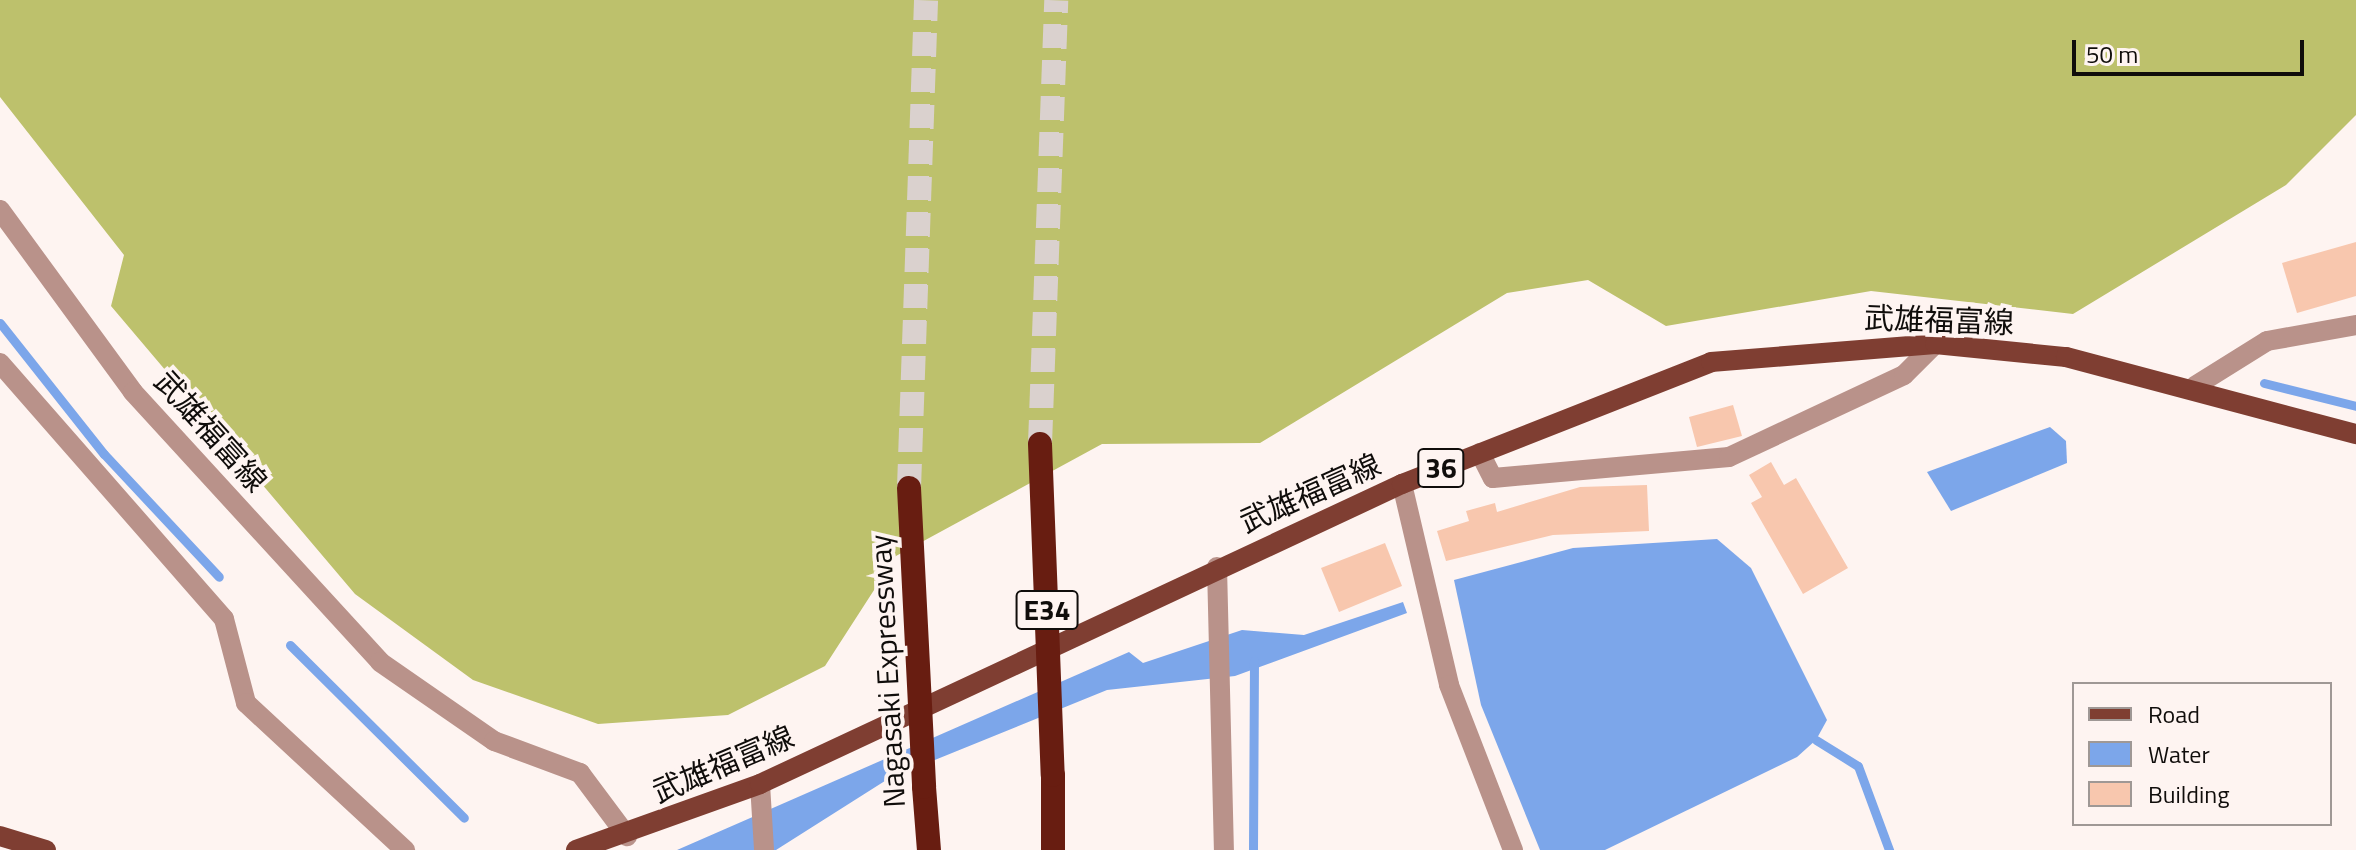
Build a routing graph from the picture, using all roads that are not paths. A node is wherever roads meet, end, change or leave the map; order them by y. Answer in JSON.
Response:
{"nodes":[{"id":1,"x":0,"y":210,"type":"edge"},
{"id":2,"x":2356,"y":325,"type":"edge"},
{"id":3,"x":1935,"y":344,"type":"junction"},
{"id":4,"x":0,"y":363,"type":"edge"},
{"id":5,"x":2195,"y":386,"type":"junction"},
{"id":6,"x":2356,"y":434,"type":"edge"},
{"id":7,"x":1040,"y":444,"type":"tunnel mouth"},
{"id":8,"x":1480,"y":453,"type":"junction"},
{"id":9,"x":1402,"y":484,"type":"junction"},
{"id":10,"x":909,"y":488,"type":"tunnel mouth"},
{"id":11,"x":1217,"y":567,"type":"junction"},
{"id":12,"x":761,"y":794,"type":"junction"},
{"id":13,"x":0,"y":836,"type":"edge"},
{"id":14,"x":627,"y":836,"type":"junction"},
{"id":15,"x":46,"y":850,"type":"edge"},
{"id":16,"x":405,"y":850,"type":"edge"},
{"id":17,"x":576,"y":850,"type":"edge"},
{"id":18,"x":764,"y":850,"type":"edge"},
{"id":19,"x":929,"y":850,"type":"edge"},
{"id":20,"x":1053,"y":850,"type":"edge"},
{"id":21,"x":1224,"y":850,"type":"edge"},
{"id":22,"x":1513,"y":850,"type":"edge"}],
"edges":[{"from":1,"to":14,"type":"street","name":"武雄福富線"},
{"from":2,"to":5,"type":"street"},
{"from":3,"to":5,"type":"main road","name":"武雄福富線","number":"36"},
{"from":3,"to":8,"type":"main road","name":"武雄福富線","number":"36"},
{"from":3,"to":8,"type":"street"},
{"from":4,"to":16,"type":"street"},
{"from":5,"to":6,"type":"main road","name":"武雄福富線","number":"36"},
{"from":7,"to":20,"type":"highway","number":"E34","bridge":true},
{"from":8,"to":9,"type":"main road","name":"武雄福富線","number":"36"},
{"from":9,"to":11,"type":"main road","name":"武雄福富線","number":"36"},
{"from":9,"to":22,"type":"street"},
{"from":10,"to":19,"type":"highway","name":"Nagasaki Expressway","bridge":true},
{"from":11,"to":12,"type":"main road","name":"武雄福富線","number":"36"},
{"from":11,"to":21,"type":"street"},
{"from":12,"to":14,"type":"main road","name":"武雄福富線","number":"36"},
{"from":12,"to":18,"type":"street"},
{"from":13,"to":15,"type":"main road"},
{"from":14,"to":17,"type":"main road","name":"武雄福富線","number":"36"}]}
